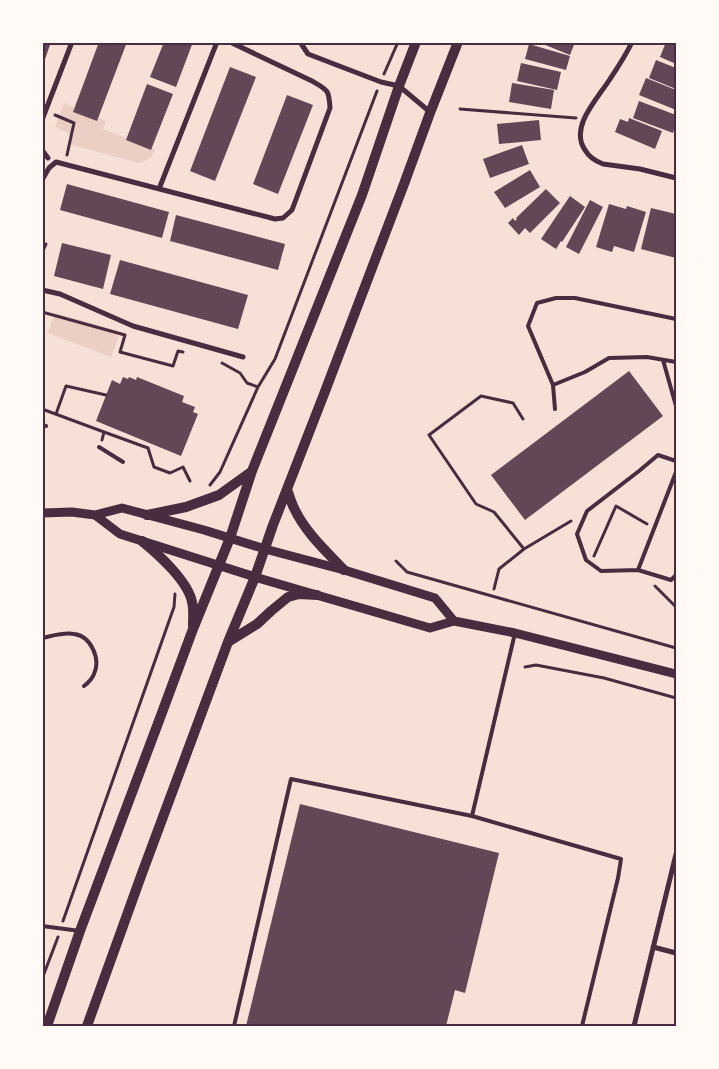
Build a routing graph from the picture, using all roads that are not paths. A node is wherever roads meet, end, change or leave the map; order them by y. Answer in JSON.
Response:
{"nodes":[{"id":1,"x":72,"y":42,"type":"edge"},
{"id":2,"x":217,"y":42,"type":"edge"},
{"id":3,"x":230,"y":42,"type":"edge"},
{"id":4,"x":300,"y":42,"type":"edge"},
{"id":5,"x":416,"y":42,"type":"edge"},
{"id":6,"x":458,"y":42,"type":"edge"},
{"id":7,"x":632,"y":42,"type":"edge"},
{"id":8,"x":399,"y":86,"type":"junction"},
{"id":9,"x":430,"y":113,"type":"junction"},
{"id":10,"x":42,"y":120,"type":"edge"},
{"id":11,"x":42,"y":150,"type":"edge"},
{"id":12,"x":48,"y":158,"type":"joint"},
{"id":13,"x":56,"y":162,"type":"junction"},
{"id":14,"x":676,"y":178,"type":"edge"},
{"id":15,"x":42,"y":180,"type":"edge"},
{"id":16,"x":159,"y":189,"type":"junction"},
{"id":17,"x":42,"y":290,"type":"edge"},
{"id":18,"x":676,"y":319,"type":"edge"},
{"id":19,"x":243,"y":357,"type":"dead end"},
{"id":20,"x":663,"y":360,"type":"junction"},
{"id":21,"x":676,"y":362,"type":"edge"},
{"id":22,"x":553,"y":385,"type":"junction"},
{"id":23,"x":676,"y":406,"type":"edge"},
{"id":24,"x":555,"y":409,"type":"dead end"},
{"id":25,"x":99,"y":447,"type":"road end"},
{"id":26,"x":676,"y":461,"type":"edge"},
{"id":27,"x":123,"y":462,"type":"dead end"},
{"id":28,"x":252,"y":471,"type":"junction"},
{"id":29,"x":676,"y":472,"type":"edge"},
{"id":30,"x":287,"y":489,"type":"junction"},
{"id":31,"x":42,"y":513,"type":"edge"},
{"id":32,"x":95,"y":515,"type":"junction"},
{"id":33,"x":147,"y":515,"type":"junction"},
{"id":34,"x":230,"y":538,"type":"junction"},
{"id":35,"x":142,"y":541,"type":"junction"},
{"id":36,"x":265,"y":549,"type":"junction"},
{"id":37,"x":220,"y":566,"type":"junction"},
{"id":38,"x":344,"y":570,"type":"junction"},
{"id":39,"x":638,"y":570,"type":"junction"},
{"id":40,"x":676,"y":575,"type":"edge"},
{"id":41,"x":255,"y":577,"type":"junction"},
{"id":42,"x":316,"y":595,"type":"junction"},
{"id":43,"x":454,"y":621,"type":"junction"},
{"id":44,"x":193,"y":629,"type":"junction"},
{"id":45,"x":515,"y":633,"type":"junction"},
{"id":46,"x":42,"y":638,"type":"edge"},
{"id":47,"x":228,"y":642,"type":"junction"},
{"id":48,"x":676,"y":674,"type":"edge"},
{"id":49,"x":84,"y":686,"type":"dead end"},
{"id":50,"x":472,"y":816,"type":"junction"},
{"id":51,"x":676,"y":854,"type":"edge"},
{"id":52,"x":42,"y":926,"type":"edge"},
{"id":53,"x":80,"y":931,"type":"junction"},
{"id":54,"x":653,"y":947,"type":"junction"},
{"id":55,"x":676,"y":953,"type":"edge"},
{"id":56,"x":46,"y":1026,"type":"edge"},
{"id":57,"x":87,"y":1026,"type":"edge"},
{"id":58,"x":234,"y":1026,"type":"edge"},
{"id":59,"x":582,"y":1026,"type":"edge"},
{"id":60,"x":634,"y":1026,"type":"edge"}],
"edges":[{"from":1,"to":10,"type":"street"},
{"from":2,"to":16,"type":"street"},
{"from":3,"to":16,"type":"street"},
{"from":4,"to":8,"type":"street"},
{"from":5,"to":8,"type":"main road"},
{"from":6,"to":9,"type":"main road"},
{"from":7,"to":14,"type":"street"},
{"from":8,"to":9,"type":"street"},
{"from":8,"to":28,"type":"main road"},
{"from":9,"to":30,"type":"main road"},
{"from":11,"to":12,"type":"street"},
{"from":12,"to":13,"type":"lane"},
{"from":13,"to":15,"type":"street"},
{"from":13,"to":16,"type":"street"},
{"from":17,"to":19,"type":"street"},
{"from":18,"to":22,"type":"lane"},
{"from":20,"to":21,"type":"lane"},
{"from":20,"to":22,"type":"lane"},
{"from":20,"to":23,"type":"lane"},
{"from":22,"to":24,"type":"lane"},
{"from":25,"to":27,"type":"lane"},
{"from":26,"to":39,"type":"lane"},
{"from":28,"to":33,"type":"main road"},
{"from":28,"to":34,"type":"main road"},
{"from":29,"to":39,"type":"lane"},
{"from":30,"to":36,"type":"main road"},
{"from":30,"to":38,"type":"main road"},
{"from":31,"to":32,"type":"street"},
{"from":32,"to":33,"type":"street"},
{"from":32,"to":35,"type":"street"},
{"from":33,"to":34,"type":"street"},
{"from":34,"to":36,"type":"street"},
{"from":34,"to":37,"type":"main road"},
{"from":35,"to":37,"type":"street"},
{"from":35,"to":44,"type":"main road"},
{"from":36,"to":38,"type":"street"},
{"from":36,"to":41,"type":"main road"},
{"from":37,"to":41,"type":"street"},
{"from":37,"to":44,"type":"main road"},
{"from":38,"to":43,"type":"street"},
{"from":39,"to":40,"type":"lane"},
{"from":41,"to":42,"type":"street"},
{"from":41,"to":47,"type":"main road"},
{"from":42,"to":43,"type":"street"},
{"from":42,"to":47,"type":"main road"},
{"from":43,"to":45,"type":"street"},
{"from":44,"to":53,"type":"main road"},
{"from":45,"to":48,"type":"street"},
{"from":45,"to":50,"type":"lane"},
{"from":46,"to":49,"type":"lane"},
{"from":47,"to":57,"type":"main road"},
{"from":50,"to":58,"type":"lane"},
{"from":50,"to":59,"type":"lane"},
{"from":51,"to":54,"type":"street"},
{"from":52,"to":53,"type":"lane"},
{"from":53,"to":56,"type":"main road"},
{"from":54,"to":55,"type":"street"},
{"from":54,"to":60,"type":"street"}]}
